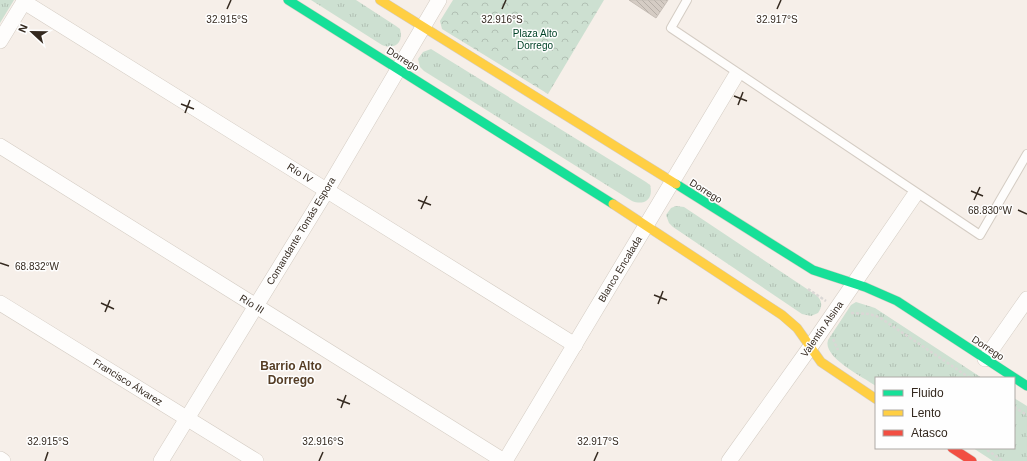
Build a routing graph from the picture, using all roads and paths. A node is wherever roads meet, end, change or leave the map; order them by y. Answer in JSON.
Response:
{"nodes":[{"id":1,"x":288,"y":0,"type":"edge"},
{"id":2,"x":380,"y":0,"type":"edge"},
{"id":3,"x":439,"y":0,"type":"edge"},
{"id":4,"x":687,"y":0,"type":"edge"},
{"id":5,"x":24,"y":1,"type":"edge"},
{"id":6,"x":423,"y":27,"type":"junction"},
{"id":7,"x":0,"y":41,"type":"edge"},
{"id":8,"x":398,"y":69,"type":"junction"},
{"id":9,"x":735,"y":78,"type":"dead end"},
{"id":10,"x":0,"y":146,"type":"edge"},
{"id":11,"x":1027,"y":154,"type":"edge"},
{"id":12,"x":671,"y":183,"type":"junction"},
{"id":13,"x":327,"y":190,"type":"junction"},
{"id":14,"x":914,"y":196,"type":"dead end"},
{"id":15,"x":646,"y":225,"type":"junction"},
{"id":16,"x":854,"y":284,"type":"junction"},
{"id":17,"x":1027,"y":299,"type":"edge"},
{"id":18,"x":0,"y":303,"type":"edge"},
{"id":19,"x":256,"y":306,"type":"junction"},
{"id":20,"x":575,"y":345,"type":"junction"},
{"id":21,"x":811,"y":346,"type":"junction"},
{"id":22,"x":985,"y":359,"type":"junction"},
{"id":23,"x":1013,"y":377,"type":"edge"},
{"id":24,"x":1015,"y":378,"type":"edge"},
{"id":25,"x":1027,"y":386,"type":"edge"},
{"id":26,"x":875,"y":398,"type":"edge"},
{"id":27,"x":1015,"y":408,"type":"edge"},
{"id":28,"x":1027,"y":415,"type":"edge"},
{"id":29,"x":187,"y":418,"type":"junction"},
{"id":30,"x":954,"y":449,"type":"edge"},
{"id":31,"x":985,"y":449,"type":"edge"},
{"id":32,"x":0,"y":459,"type":"edge"},
{"id":33,"x":4,"y":461,"type":"edge"},
{"id":34,"x":161,"y":461,"type":"edge"},
{"id":35,"x":256,"y":461,"type":"edge"},
{"id":36,"x":504,"y":461,"type":"edge"},
{"id":37,"x":729,"y":461,"type":"edge"},
{"id":38,"x":972,"y":461,"type":"edge"},
{"id":39,"x":1003,"y":461,"type":"edge"}],
"edges":[{"from":1,"to":8,"type":"main road","name":"Dorrego"},
{"from":2,"to":6,"type":"main road","name":"Dorrego"},
{"from":3,"to":6,"type":"street","name":"Comandante Tomás Espora"},
{"from":4,"to":11,"type":"lane"},
{"from":5,"to":7,"type":"street"},
{"from":5,"to":13,"type":"street","name":"Río IV"},
{"from":6,"to":8,"type":"street","name":"Comandante Tomás Espora"},
{"from":6,"to":12,"type":"main road","name":"Dorrego"},
{"from":8,"to":13,"type":"street","name":"Comandante Tomás Espora"},
{"from":8,"to":15,"type":"main road","name":"Dorrego"},
{"from":9,"to":12,"type":"street","name":"Blanco Encalada"},
{"from":10,"to":19,"type":"street","name":"Río III"},
{"from":12,"to":15,"type":"street","name":"Blanco Encalada"},
{"from":12,"to":16,"type":"main road","name":"Dorrego"},
{"from":13,"to":19,"type":"street","name":"Comandante Tomás Espora"},
{"from":13,"to":20,"type":"street","name":"Río IV"},
{"from":14,"to":16,"type":"street","name":"Valentín Alsina"},
{"from":15,"to":20,"type":"street","name":"Blanco Encalada"},
{"from":15,"to":21,"type":"main road","name":"Dorrego"},
{"from":16,"to":21,"type":"street","name":"Valentín Alsina"},
{"from":16,"to":22,"type":"main road","name":"Dorrego"},
{"from":17,"to":22,"type":"street"},
{"from":18,"to":29,"type":"street","name":"Francisco Álvarez"},
{"from":19,"to":29,"type":"street","name":"Comandante Tomás Espora"},
{"from":19,"to":36,"type":"street","name":"Río III"},
{"from":20,"to":36,"type":"street","name":"Blanco Encalada"},
{"from":21,"to":26,"type":"main road","name":"Dorrego"},
{"from":21,"to":37,"type":"street","name":"Valentín Alsina"},
{"from":22,"to":23,"type":"main road","name":"Dorrego"},
{"from":24,"to":25,"type":"main road","name":"Dorrego"},
{"from":27,"to":28,"type":"path"},
{"from":29,"to":34,"type":"street","name":"Comandante Tomás Espora"},
{"from":29,"to":35,"type":"street","name":"Francisco Álvarez"},
{"from":30,"to":38,"type":"main road"},
{"from":31,"to":39,"type":"path"},
{"from":32,"to":33,"type":"street"}]}
